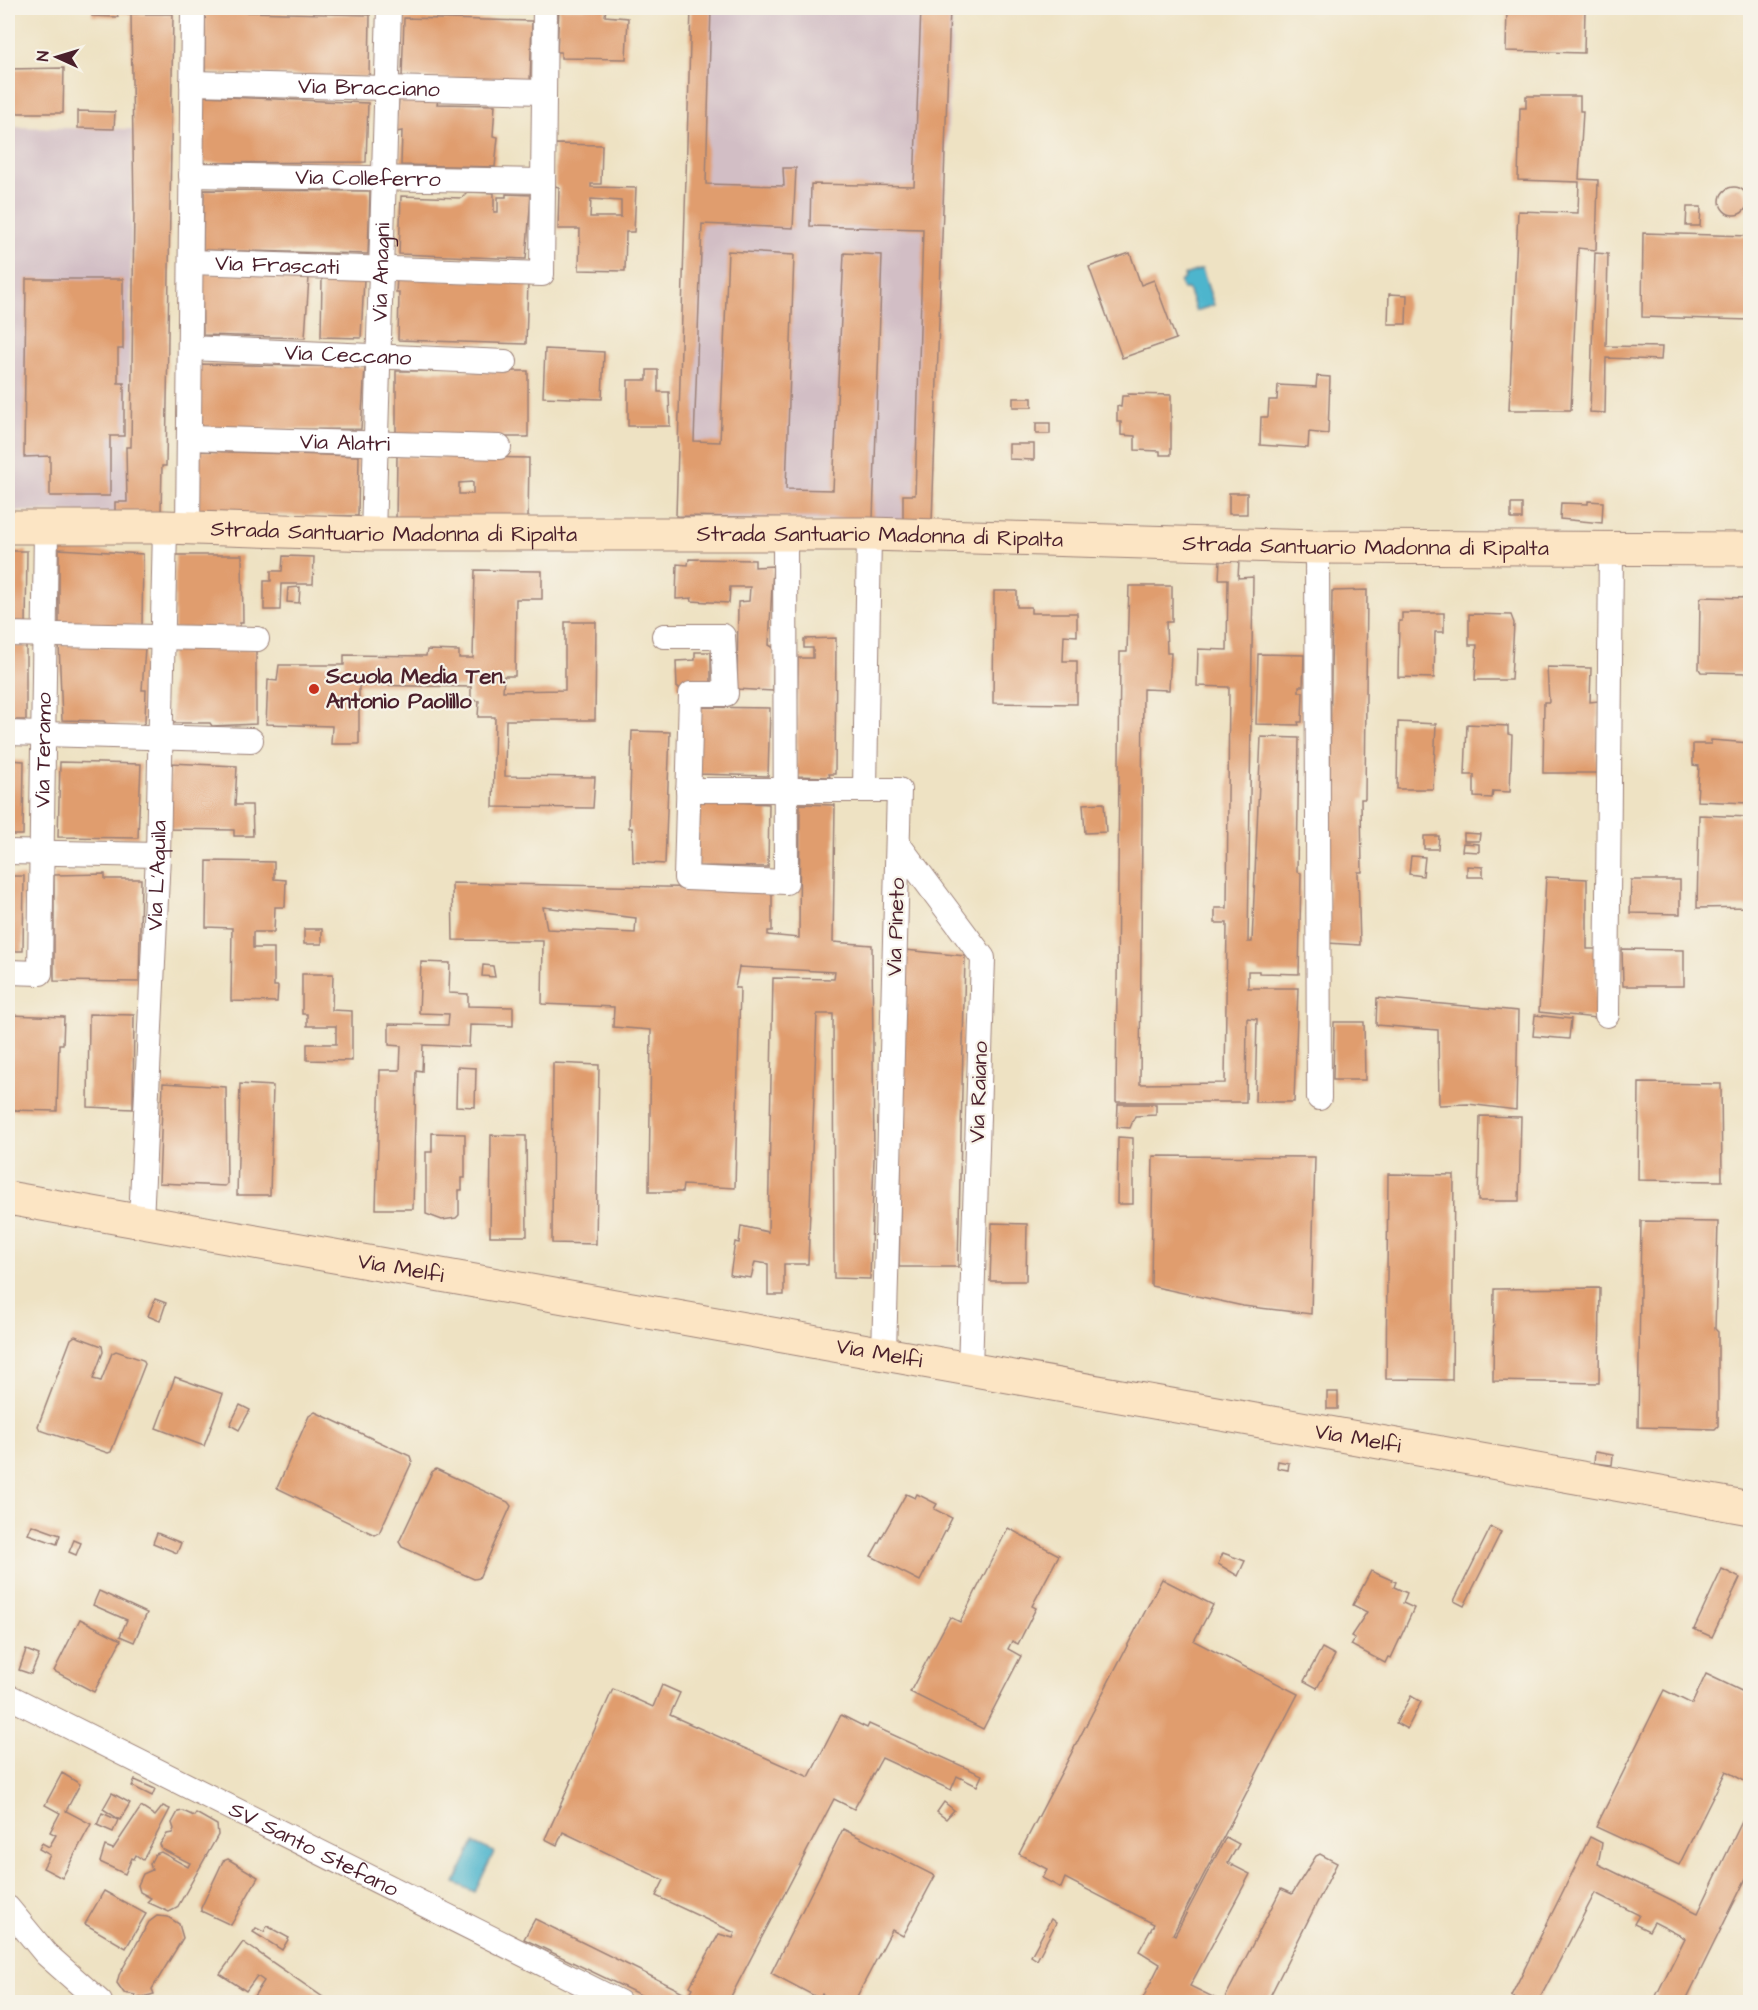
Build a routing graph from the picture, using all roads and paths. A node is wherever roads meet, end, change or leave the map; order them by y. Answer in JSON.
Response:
{"nodes":[{"id":1,"x":193,"y":8,"type":"edge"},
{"id":2,"x":389,"y":8,"type":"edge"},
{"id":3,"x":545,"y":8,"type":"edge"},
{"id":4,"x":192,"y":83,"type":"junction"},
{"id":5,"x":386,"y":88,"type":"junction"},
{"id":6,"x":544,"y":92,"type":"junction"},
{"id":7,"x":191,"y":175,"type":"junction"},
{"id":8,"x":384,"y":178,"type":"junction"},
{"id":9,"x":543,"y":181,"type":"junction"},
{"id":10,"x":191,"y":262,"type":"junction"},
{"id":11,"x":381,"y":268,"type":"junction"},
{"id":12,"x":190,"y":348,"type":"junction"},
{"id":13,"x":379,"y":356,"type":"junction"},
{"id":14,"x":506,"y":362,"type":"dead end"},
{"id":15,"x":189,"y":438,"type":"junction"},
{"id":16,"x":376,"y":443,"type":"junction"},
{"id":17,"x":500,"y":447,"type":"dead end"},
{"id":18,"x":8,"y":527,"type":"edge"},
{"id":19,"x":46,"y":528,"type":"junction"},
{"id":20,"x":177,"y":528,"type":"junction"},
{"id":21,"x":373,"y":534,"type":"junction"},
{"id":22,"x":785,"y":534,"type":"junction"},
{"id":23,"x":869,"y":534,"type":"junction"},
{"id":24,"x":1317,"y":547,"type":"junction"},
{"id":25,"x":1611,"y":549,"type":"junction"},
{"id":26,"x":1750,"y":549,"type":"edge"},
{"id":27,"x":8,"y":634,"type":"edge"},
{"id":28,"x":45,"y":635,"type":"junction"},
{"id":29,"x":664,"y":636,"type":"dead end"},
{"id":30,"x":163,"y":637,"type":"junction"},
{"id":31,"x":256,"y":639,"type":"dead end"},
{"id":32,"x":8,"y":733,"type":"edge"},
{"id":33,"x":43,"y":734,"type":"junction"},
{"id":34,"x":161,"y":738,"type":"junction"},
{"id":35,"x":251,"y":740,"type":"dead end"},
{"id":36,"x":786,"y":789,"type":"junction"},
{"id":37,"x":688,"y":790,"type":"junction"},
{"id":38,"x":866,"y":790,"type":"junction"},
{"id":39,"x":898,"y":844,"type":"junction"},
{"id":40,"x":8,"y":852,"type":"edge"},
{"id":41,"x":41,"y":852,"type":"junction"},
{"id":42,"x":158,"y":855,"type":"junction"},
{"id":43,"x":8,"y":972,"type":"edge"},
{"id":44,"x":1607,"y":1015,"type":"dead end"},
{"id":45,"x":1318,"y":1098,"type":"dead end"},
{"id":46,"x":8,"y":1198,"type":"edge"},
{"id":47,"x":141,"y":1221,"type":"junction"},
{"id":48,"x":884,"y":1353,"type":"junction"},
{"id":49,"x":970,"y":1369,"type":"junction"},
{"id":50,"x":1750,"y":1508,"type":"edge"},
{"id":51,"x":8,"y":1696,"type":"edge"},
{"id":52,"x":8,"y":1908,"type":"edge"},
{"id":53,"x":100,"y":2002,"type":"edge"},
{"id":54,"x":619,"y":2002,"type":"edge"}],
"edges":[{"from":1,"to":4,"type":"street","name":"Via L'Aquila"},
{"from":2,"to":5,"type":"street","name":"Via Anagni"},
{"from":3,"to":6,"type":"street"},
{"from":4,"to":5,"type":"street","name":"Via Bracciano"},
{"from":4,"to":7,"type":"street","name":"Via L'Aquila"},
{"from":5,"to":6,"type":"street","name":"Via Bracciano"},
{"from":5,"to":8,"type":"street","name":"Via Anagni"},
{"from":6,"to":9,"type":"street"},
{"from":7,"to":8,"type":"street","name":"Via Colleferro"},
{"from":7,"to":10,"type":"street","name":"Via L'Aquila"},
{"from":8,"to":9,"type":"street","name":"Via Colleferro"},
{"from":8,"to":11,"type":"street","name":"Via Anagni"},
{"from":9,"to":11,"type":"street","name":"Via Frascati"},
{"from":10,"to":11,"type":"street","name":"Via Frascati"},
{"from":10,"to":12,"type":"street","name":"Via L'Aquila"},
{"from":11,"to":13,"type":"street","name":"Via Anagni"},
{"from":12,"to":13,"type":"street","name":"Via Ceccano"},
{"from":12,"to":15,"type":"street","name":"Via L'Aquila"},
{"from":13,"to":14,"type":"street","name":"Via Ceccano"},
{"from":13,"to":16,"type":"street","name":"Via Anagni"},
{"from":15,"to":16,"type":"street","name":"Via Alatri"},
{"from":15,"to":20,"type":"street","name":"Via L'Aquila"},
{"from":16,"to":17,"type":"street","name":"Via Alatri"},
{"from":16,"to":21,"type":"street","name":"Via Anagni"},
{"from":18,"to":19,"type":"main road","name":"Strada Santuario Madonna di Ripalta"},
{"from":19,"to":20,"type":"main road","name":"Strada Santuario Madonna di Ripalta"},
{"from":19,"to":28,"type":"street","name":"Via Teramo"},
{"from":20,"to":21,"type":"main road","name":"Strada Santuario Madonna di Ripalta"},
{"from":20,"to":30,"type":"street","name":"Via L'Aquila"},
{"from":21,"to":22,"type":"main road","name":"Strada Santuario Madonna di Ripalta"},
{"from":22,"to":23,"type":"main road","name":"Strada Santuario Madonna di Ripalta"},
{"from":22,"to":36,"type":"street"},
{"from":23,"to":24,"type":"main road","name":"Strada Santuario Madonna di Ripalta"},
{"from":23,"to":38,"type":"street"},
{"from":24,"to":25,"type":"main road","name":"Strada Santuario Madonna di Ripalta"},
{"from":24,"to":45,"type":"street"},
{"from":25,"to":26,"type":"main road","name":"Strada Santuario Madonna di Ripalta"},
{"from":25,"to":44,"type":"street"},
{"from":27,"to":28,"type":"street"},
{"from":28,"to":30,"type":"street"},
{"from":28,"to":33,"type":"street","name":"Via Teramo"},
{"from":29,"to":37,"type":"street"},
{"from":30,"to":31,"type":"street"},
{"from":30,"to":34,"type":"street","name":"Via L'Aquila"},
{"from":32,"to":33,"type":"street"},
{"from":33,"to":34,"type":"street"},
{"from":33,"to":41,"type":"street","name":"Via Teramo"},
{"from":34,"to":35,"type":"street"},
{"from":34,"to":42,"type":"street","name":"Via L'Aquila"},
{"from":36,"to":37,"type":"street"},
{"from":36,"to":37,"type":"street"},
{"from":36,"to":38,"type":"street"},
{"from":38,"to":39,"type":"street","name":"Via Pineto"},
{"from":39,"to":48,"type":"street","name":"Via Pineto"},
{"from":39,"to":49,"type":"street","name":"Via Raiano"},
{"from":40,"to":41,"type":"street"},
{"from":41,"to":42,"type":"street"},
{"from":41,"to":43,"type":"street","name":"Via Teramo"},
{"from":42,"to":47,"type":"street","name":"Via L'Aquila"},
{"from":46,"to":47,"type":"main road","name":"Via Melfi"},
{"from":47,"to":48,"type":"main road","name":"Via Melfi"},
{"from":48,"to":49,"type":"main road","name":"Via Melfi"},
{"from":49,"to":50,"type":"main road","name":"Via Melfi"},
{"from":51,"to":54,"type":"street","name":"SV Santo Stefano"},
{"from":52,"to":53,"type":"street"}]}
